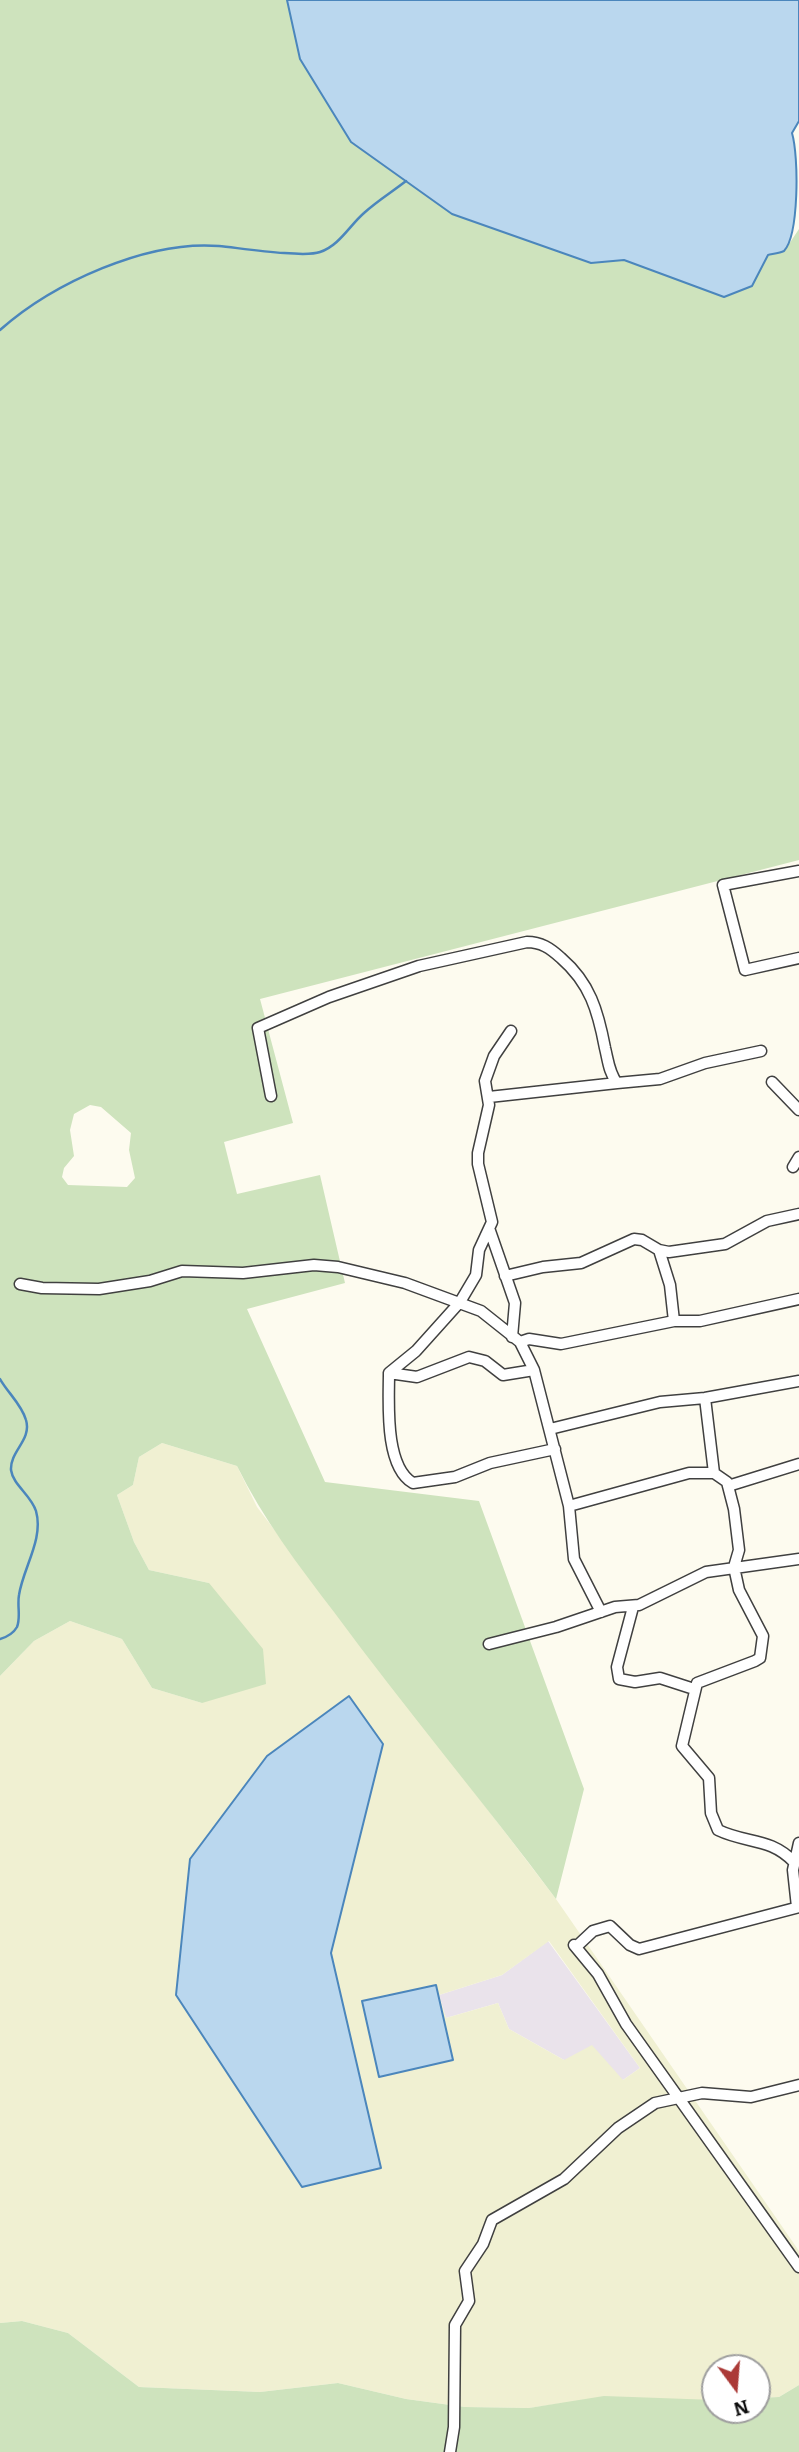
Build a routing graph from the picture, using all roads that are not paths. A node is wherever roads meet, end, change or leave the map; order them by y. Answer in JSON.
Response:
{"nodes":[{"id":1,"x":799,"y":871,"type":"edge"},
{"id":2,"x":799,"y":958,"type":"edge"},
{"id":3,"x":511,"y":1031,"type":"dead end"},
{"id":4,"x":761,"y":1051,"type":"dead end"},
{"id":5,"x":772,"y":1082,"type":"dead end"},
{"id":6,"x":617,"y":1083,"type":"junction"},
{"id":7,"x":271,"y":1096,"type":"dead end"},
{"id":8,"x":489,"y":1097,"type":"junction"},
{"id":9,"x":799,"y":1110,"type":"edge"},
{"id":10,"x":799,"y":1157,"type":"edge"},
{"id":11,"x":793,"y":1167,"type":"dead end"},
{"id":12,"x":799,"y":1214,"type":"edge"},
{"id":13,"x":490,"y":1231,"type":"junction"},
{"id":14,"x":659,"y":1250,"type":"junction"},
{"id":15,"x":505,"y":1276,"type":"junction"},
{"id":16,"x":20,"y":1284,"type":"dead end"},
{"id":17,"x":799,"y":1299,"type":"edge"},
{"id":18,"x":460,"y":1302,"type":"junction"},
{"id":19,"x":674,"y":1321,"type":"junction"},
{"id":20,"x":516,"y":1339,"type":"junction"},
{"id":21,"x":534,"y":1370,"type":"junction"},
{"id":22,"x":390,"y":1373,"type":"junction"},
{"id":23,"x":799,"y":1381,"type":"edge"},
{"id":24,"x":705,"y":1398,"type":"junction"},
{"id":25,"x":550,"y":1429,"type":"junction"},
{"id":26,"x":555,"y":1449,"type":"junction"},
{"id":27,"x":799,"y":1464,"type":"edge"},
{"id":28,"x":714,"y":1473,"type":"junction"},
{"id":29,"x":728,"y":1486,"type":"junction"},
{"id":30,"x":569,"y":1506,"type":"junction"},
{"id":31,"x":738,"y":1550,"type":"junction"},
{"id":32,"x":799,"y":1559,"type":"edge"},
{"id":33,"x":759,"y":1564,"type":"junction"},
{"id":34,"x":734,"y":1567,"type":"junction"},
{"id":35,"x":633,"y":1607,"type":"junction"},
{"id":36,"x":601,"y":1612,"type":"junction"},
{"id":37,"x":489,"y":1644,"type":"dead end"},
{"id":38,"x":694,"y":1689,"type":"junction"},
{"id":39,"x":799,"y":1843,"type":"edge"},
{"id":40,"x":794,"y":1862,"type":"junction"},
{"id":41,"x":798,"y":1907,"type":"edge"},
{"id":42,"x":799,"y":2085,"type":"edge"},
{"id":43,"x":680,"y":2097,"type":"junction"},
{"id":44,"x":799,"y":2267,"type":"edge"},
{"id":45,"x":450,"y":2452,"type":"edge"}],
"edges":[{"from":1,"to":2,"type":"street"},
{"from":3,"to":8,"type":"street"},
{"from":4,"to":6,"type":"street"},
{"from":5,"to":9,"type":"street"},
{"from":6,"to":7,"type":"street"},
{"from":6,"to":8,"type":"street"},
{"from":8,"to":13,"type":"street"},
{"from":10,"to":11,"type":"street"},
{"from":12,"to":14,"type":"street"},
{"from":13,"to":15,"type":"street"},
{"from":13,"to":18,"type":"street"},
{"from":14,"to":15,"type":"street"},
{"from":14,"to":19,"type":"street"},
{"from":15,"to":20,"type":"street"},
{"from":16,"to":18,"type":"street"},
{"from":17,"to":19,"type":"street"},
{"from":18,"to":20,"type":"street"},
{"from":18,"to":22,"type":"street"},
{"from":19,"to":20,"type":"street"},
{"from":20,"to":21,"type":"street"},
{"from":21,"to":22,"type":"street"},
{"from":21,"to":25,"type":"street"},
{"from":22,"to":26,"type":"street"},
{"from":23,"to":24,"type":"street"},
{"from":24,"to":25,"type":"street"},
{"from":24,"to":28,"type":"street"},
{"from":25,"to":26,"type":"street"},
{"from":26,"to":30,"type":"street"},
{"from":27,"to":29,"type":"street"},
{"from":28,"to":29,"type":"street"},
{"from":28,"to":30,"type":"street"},
{"from":29,"to":31,"type":"street"},
{"from":30,"to":36,"type":"street"},
{"from":31,"to":33,"type":"street"},
{"from":31,"to":34,"type":"street"},
{"from":32,"to":33,"type":"street"},
{"from":33,"to":34,"type":"street"},
{"from":34,"to":35,"type":"street"},
{"from":34,"to":38,"type":"street"},
{"from":35,"to":36,"type":"street"},
{"from":35,"to":38,"type":"street"},
{"from":36,"to":37,"type":"street"},
{"from":38,"to":40,"type":"street"},
{"from":39,"to":40,"type":"street"},
{"from":40,"to":41,"type":"street"},
{"from":41,"to":43,"type":"street"},
{"from":42,"to":43,"type":"street"},
{"from":43,"to":44,"type":"street"},
{"from":43,"to":45,"type":"street"}]}
